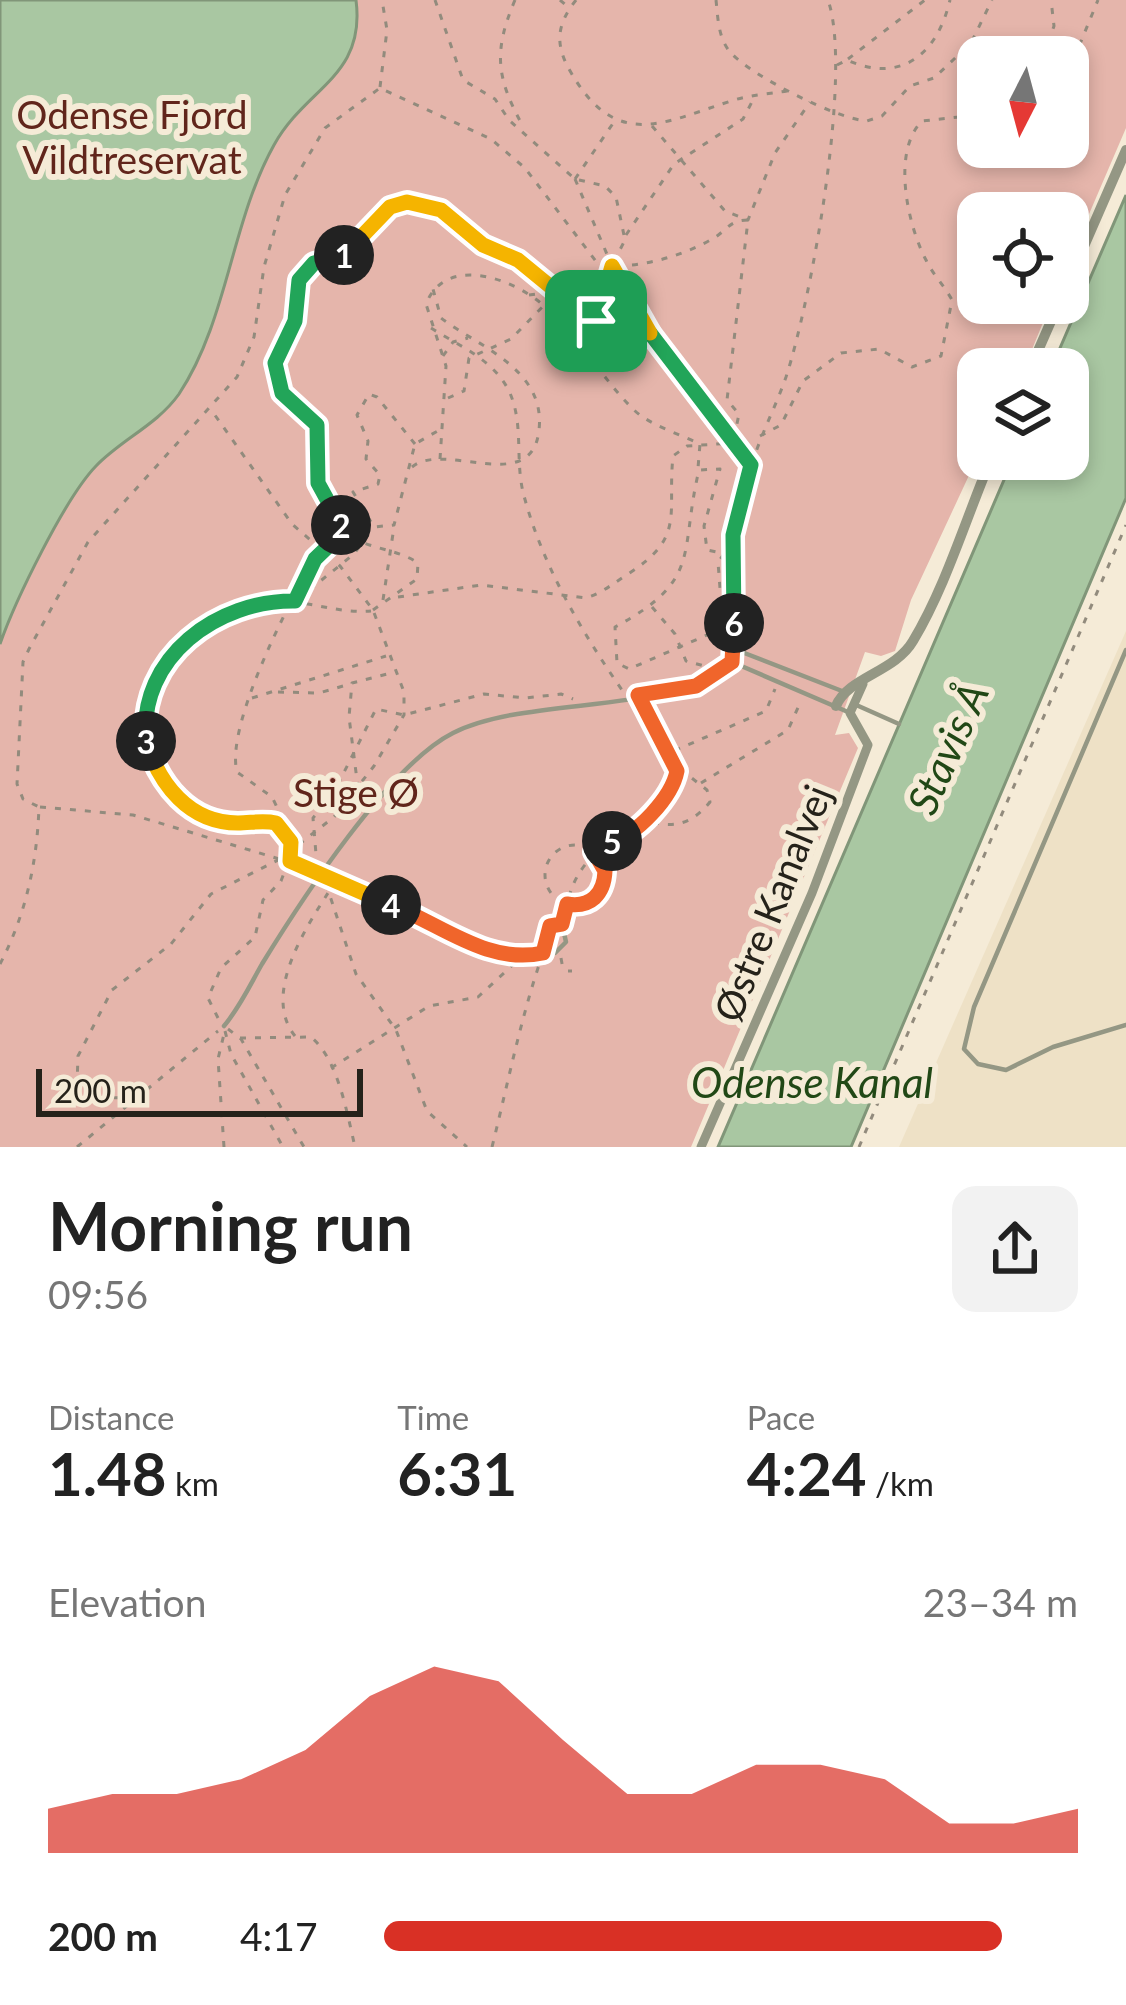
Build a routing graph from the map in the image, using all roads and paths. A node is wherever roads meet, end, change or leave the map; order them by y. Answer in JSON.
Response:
{"nodes":[{"id":1,"x":382,"y":0,"type":"edge"},
{"id":2,"x":435,"y":0,"type":"edge"},
{"id":3,"x":515,"y":0,"type":"edge"},
{"id":4,"x":560,"y":0,"type":"edge"},
{"id":5,"x":576,"y":0,"type":"edge"},
{"id":6,"x":716,"y":0,"type":"edge"},
{"id":7,"x":828,"y":0,"type":"edge"},
{"id":8,"x":925,"y":0,"type":"edge"},
{"id":9,"x":950,"y":0,"type":"edge"},
{"id":10,"x":992,"y":0,"type":"edge"},
{"id":11,"x":1051,"y":0,"type":"edge"},
{"id":12,"x":1098,"y":0,"type":"edge"},
{"id":13,"x":570,"y":8,"type":"junction"},
{"id":14,"x":1050,"y":36,"type":"edge"},
{"id":15,"x":1083,"y":36,"type":"edge"},
{"id":16,"x":847,"y":60,"type":"junction"},
{"id":17,"x":836,"y":66,"type":"junction"},
{"id":18,"x":380,"y":88,"type":"junction"},
{"id":19,"x":789,"y":91,"type":"junction"},
{"id":20,"x":755,"y":96,"type":"junction"},
{"id":21,"x":812,"y":100,"type":"junction"},
{"id":22,"x":833,"y":109,"type":"junction"},
{"id":23,"x":616,"y":117,"type":"junction"},
{"id":24,"x":957,"y":118,"type":"edge"},
{"id":25,"x":652,"y":126,"type":"junction"},
{"id":26,"x":526,"y":131,"type":"junction"},
{"id":27,"x":1126,"y":150,"type":"edge"},
{"id":28,"x":680,"y":159,"type":"junction"},
{"id":29,"x":575,"y":179,"type":"junction"},
{"id":30,"x":748,"y":220,"type":"junction"},
{"id":31,"x":1089,"y":235,"type":"edge"},
{"id":32,"x":625,"y":236,"type":"junction"},
{"id":33,"x":612,"y":266,"type":"junction"},
{"id":34,"x":608,"y":273,"type":"junction"},
{"id":35,"x":432,"y":287,"type":"junction"},
{"id":36,"x":557,"y":292,"type":"junction"},
{"id":37,"x":528,"y":295,"type":"junction"},
{"id":38,"x":543,"y":304,"type":"junction"},
{"id":39,"x":430,"y":327,"type":"junction"},
{"id":40,"x":470,"y":338,"type":"junction"},
{"id":41,"x":453,"y":342,"type":"junction"},
{"id":42,"x":488,"y":346,"type":"junction"},
{"id":43,"x":476,"y":355,"type":"junction"},
{"id":44,"x":443,"y":356,"type":"junction"},
{"id":45,"x":446,"y":398,"type":"junction"},
{"id":46,"x":212,"y":411,"type":"junction"},
{"id":47,"x":443,"y":429,"type":"junction"},
{"id":48,"x":760,"y":436,"type":"junction"},
{"id":49,"x":733,"y":443,"type":"junction"},
{"id":50,"x":415,"y":444,"type":"junction"},
{"id":51,"x":700,"y":444,"type":"junction"},
{"id":52,"x":440,"y":459,"type":"junction"},
{"id":53,"x":520,"y":459,"type":"junction"},
{"id":54,"x":751,"y":465,"type":"junction"},
{"id":55,"x":410,"y":470,"type":"junction"},
{"id":56,"x":699,"y":470,"type":"junction"},
{"id":57,"x":982,"y":480,"type":"edge"},
{"id":58,"x":365,"y":518,"type":"junction"},
{"id":59,"x":394,"y":525,"type":"junction"},
{"id":60,"x":1126,"y":525,"type":"edge"},
{"id":61,"x":374,"y":527,"type":"junction"},
{"id":62,"x":345,"y":530,"type":"junction"},
{"id":63,"x":363,"y":542,"type":"junction"},
{"id":64,"x":323,"y":549,"type":"junction"},
{"id":65,"x":388,"y":550,"type":"junction"},
{"id":66,"x":724,"y":554,"type":"junction"},
{"id":67,"x":732,"y":556,"type":"junction"},
{"id":68,"x":340,"y":566,"type":"junction"},
{"id":69,"x":566,"y":595,"type":"junction"},
{"id":70,"x":390,"y":597,"type":"junction"},
{"id":71,"x":383,"y":599,"type":"junction"},
{"id":72,"x":295,"y":601,"type":"junction"},
{"id":73,"x":651,"y":605,"type":"junction"},
{"id":74,"x":373,"y":610,"type":"junction"},
{"id":75,"x":734,"y":649,"type":"joint"},
{"id":76,"x":682,"y":650,"type":"junction"},
{"id":77,"x":1126,"y":650,"type":"edge"},
{"id":78,"x":388,"y":656,"type":"junction"},
{"id":79,"x":723,"y":671,"type":"junction"},
{"id":80,"x":395,"y":672,"type":"junction"},
{"id":81,"x":778,"y":681,"type":"junction"},
{"id":82,"x":352,"y":683,"type":"junction"},
{"id":83,"x":863,"y":684,"type":"junction"},
{"id":84,"x":273,"y":692,"type":"junction"},
{"id":85,"x":805,"y":692,"type":"junction"},
{"id":86,"x":842,"y":692,"type":"junction"},
{"id":87,"x":638,"y":695,"type":"junction"},
{"id":88,"x":626,"y":697,"type":"junction"},
{"id":89,"x":251,"y":698,"type":"junction"},
{"id":90,"x":587,"y":703,"type":"junction"},
{"id":91,"x":836,"y":706,"type":"junction"},
{"id":92,"x":852,"y":708,"type":"junction"},
{"id":93,"x":404,"y":715,"type":"junction"},
{"id":94,"x":899,"y":724,"type":"dead end"},
{"id":95,"x":352,"y":756,"type":"junction"},
{"id":96,"x":670,"y":761,"type":"junction"},
{"id":97,"x":677,"y":771,"type":"junction"},
{"id":98,"x":699,"y":784,"type":"junction"},
{"id":99,"x":358,"y":790,"type":"junction"},
{"id":100,"x":39,"y":807,"type":"junction"},
{"id":101,"x":643,"y":820,"type":"junction"},
{"id":102,"x":316,"y":831,"type":"junction"},
{"id":103,"x":294,"y":850,"type":"junction"},
{"id":104,"x":594,"y":852,"type":"junction"},
{"id":105,"x":280,"y":859,"type":"junction"},
{"id":106,"x":290,"y":861,"type":"junction"},
{"id":107,"x":323,"y":873,"type":"junction"},
{"id":108,"x":328,"y":892,"type":"junction"},
{"id":109,"x":567,"y":904,"type":"junction"},
{"id":110,"x":562,"y":924,"type":"junction"},
{"id":111,"x":543,"y":953,"type":"junction"},
{"id":112,"x":555,"y":953,"type":"junction"},
{"id":113,"x":524,"y":957,"type":"junction"},
{"id":114,"x":0,"y":964,"type":"edge"},
{"id":115,"x":568,"y":970,"type":"dead end"},
{"id":116,"x":1126,"y":1024,"type":"edge"},
{"id":117,"x":224,"y":1026,"type":"junction"},
{"id":118,"x":396,"y":1030,"type":"junction"},
{"id":119,"x":297,"y":1037,"type":"junction"},
{"id":120,"x":241,"y":1039,"type":"junction"},
{"id":121,"x":331,"y":1068,"type":"junction"},
{"id":122,"x":134,"y":1096,"type":"junction"},
{"id":123,"x":354,"y":1146,"type":"edge"},
{"id":124,"x":77,"y":1147,"type":"edge"},
{"id":125,"x":224,"y":1147,"type":"edge"},
{"id":126,"x":283,"y":1147,"type":"edge"},
{"id":127,"x":304,"y":1147,"type":"edge"},
{"id":128,"x":467,"y":1147,"type":"edge"},
{"id":129,"x":492,"y":1147,"type":"edge"},
{"id":130,"x":701,"y":1147,"type":"edge"},
{"id":131,"x":859,"y":1147,"type":"edge"}],
"edges":[{"from":1,"to":18,"type":"path"},
{"from":2,"to":26,"type":"path"},
{"from":3,"to":26,"type":"path"},
{"from":4,"to":13,"type":"path"},
{"from":5,"to":13,"type":"path"},
{"from":6,"to":19,"type":"path"},
{"from":7,"to":17,"type":"path"},
{"from":8,"to":16,"type":"path"},
{"from":9,"to":16,"type":"path"},
{"from":10,"to":22,"type":"path"},
{"from":11,"to":14,"type":"path"},
{"from":12,"to":15,"type":"path"},
{"from":13,"to":23,"type":"path"},
{"from":16,"to":17,"type":"path"},
{"from":17,"to":22,"type":"path"},
{"from":18,"to":33,"type":"path"},
{"from":18,"to":46,"type":"path"},
{"from":19,"to":20,"type":"path"},
{"from":19,"to":21,"type":"path"},
{"from":20,"to":25,"type":"path"},
{"from":20,"to":28,"type":"path"},
{"from":21,"to":22,"type":"path"},
{"from":21,"to":30,"type":"path"},
{"from":22,"to":48,"type":"path"},
{"from":23,"to":25,"type":"path"},
{"from":23,"to":29,"type":"path"},
{"from":24,"to":48,"type":"path"},
{"from":25,"to":28,"type":"path"},
{"from":26,"to":29,"type":"path"},
{"from":27,"to":31,"type":"street"},
{"from":28,"to":30,"type":"path"},
{"from":28,"to":32,"type":"path"},
{"from":29,"to":32,"type":"path"},
{"from":29,"to":33,"type":"path"},
{"from":30,"to":33,"type":"path"},
{"from":30,"to":49,"type":"path"},
{"from":32,"to":33,"type":"path"},
{"from":33,"to":34,"type":"path"},
{"from":33,"to":49,"type":"path"},
{"from":34,"to":36,"type":"path"},
{"from":34,"to":36,"type":"path"},
{"from":35,"to":37,"type":"path"},
{"from":35,"to":39,"type":"path"},
{"from":35,"to":40,"type":"path"},
{"from":36,"to":37,"type":"path"},
{"from":36,"to":38,"type":"path"},
{"from":36,"to":62,"type":"path"},
{"from":37,"to":38,"type":"path"},
{"from":38,"to":42,"type":"path"},
{"from":38,"to":51,"type":"path"},
{"from":39,"to":41,"type":"path"},
{"from":39,"to":44,"type":"path"},
{"from":40,"to":41,"type":"path"},
{"from":40,"to":42,"type":"path"},
{"from":41,"to":43,"type":"path"},
{"from":41,"to":44,"type":"path"},
{"from":42,"to":43,"type":"path"},
{"from":42,"to":53,"type":"path"},
{"from":43,"to":45,"type":"path"},
{"from":43,"to":53,"type":"path"},
{"from":44,"to":45,"type":"path"},
{"from":45,"to":47,"type":"path"},
{"from":46,"to":64,"type":"path"},
{"from":46,"to":100,"type":"path"},
{"from":47,"to":50,"type":"path"},
{"from":47,"to":52,"type":"path"},
{"from":48,"to":54,"type":"path"},
{"from":49,"to":51,"type":"path"},
{"from":49,"to":54,"type":"path"},
{"from":50,"to":55,"type":"path"},
{"from":50,"to":58,"type":"path"},
{"from":51,"to":56,"type":"path"},
{"from":51,"to":69,"type":"path"},
{"from":52,"to":53,"type":"path"},
{"from":52,"to":55,"type":"path"},
{"from":53,"to":69,"type":"path"},
{"from":54,"to":67,"type":"path"},
{"from":55,"to":59,"type":"path"},
{"from":56,"to":66,"type":"path"},
{"from":56,"to":73,"type":"path"},
{"from":57,"to":83,"type":"street"},
{"from":58,"to":61,"type":"path"},
{"from":58,"to":62,"type":"path"},
{"from":59,"to":61,"type":"path"},
{"from":59,"to":65,"type":"path"},
{"from":60,"to":131,"type":"path"},
{"from":61,"to":63,"type":"path"},
{"from":62,"to":63,"type":"path"},
{"from":62,"to":64,"type":"path"},
{"from":63,"to":65,"type":"path"},
{"from":63,"to":68,"type":"path"},
{"from":64,"to":68,"type":"path"},
{"from":64,"to":72,"type":"path"},
{"from":65,"to":70,"type":"path"},
{"from":65,"to":71,"type":"path"},
{"from":66,"to":67,"type":"path"},
{"from":66,"to":76,"type":"path"},
{"from":67,"to":75,"type":"path"},
{"from":68,"to":72,"type":"path"},
{"from":68,"to":74,"type":"path"},
{"from":69,"to":70,"type":"path"},
{"from":69,"to":88,"type":"path"},
{"from":70,"to":71,"type":"path"},
{"from":71,"to":74,"type":"path"},
{"from":72,"to":74,"type":"path"},
{"from":72,"to":89,"type":"path"},
{"from":72,"to":103,"type":"path"},
{"from":73,"to":76,"type":"path"},
{"from":73,"to":76,"type":"path"},
{"from":74,"to":78,"type":"path"},
{"from":75,"to":86,"type":"lane"},
{"from":76,"to":79,"type":"path"},
{"from":77,"to":116,"type":"lane"},
{"from":78,"to":80,"type":"path"},
{"from":78,"to":84,"type":"path"},
{"from":79,"to":81,"type":"lane"},
{"from":79,"to":87,"type":"lane"},
{"from":80,"to":82,"type":"path"},
{"from":80,"to":93,"type":"path"},
{"from":81,"to":85,"type":"lane"},
{"from":81,"to":96,"type":"path"},
{"from":82,"to":84,"type":"path"},
{"from":82,"to":95,"type":"path"},
{"from":83,"to":86,"type":"street"},
{"from":83,"to":92,"type":"street"},
{"from":84,"to":89,"type":"path"},
{"from":85,"to":91,"type":"lane"},
{"from":85,"to":98,"type":"path"},
{"from":86,"to":91,"type":"street"},
{"from":87,"to":88,"type":"lane"},
{"from":87,"to":96,"type":"path"},
{"from":88,"to":90,"type":"lane"},
{"from":89,"to":103,"type":"path"},
{"from":90,"to":93,"type":"path"},
{"from":90,"to":107,"type":"lane"},
{"from":91,"to":92,"type":"lane"},
{"from":92,"to":94,"type":"lane"},
{"from":92,"to":130,"type":"street","name":"Østre Kanalvej"},
{"from":93,"to":95,"type":"path"},
{"from":93,"to":99,"type":"path"},
{"from":95,"to":99,"type":"path"},
{"from":95,"to":102,"type":"path"},
{"from":96,"to":97,"type":"path"},
{"from":97,"to":98,"type":"path"},
{"from":97,"to":101,"type":"path"},
{"from":98,"to":101,"type":"path"},
{"from":99,"to":102,"type":"path"},
{"from":100,"to":105,"type":"path"},
{"from":100,"to":114,"type":"path"},
{"from":101,"to":104,"type":"path"},
{"from":102,"to":103,"type":"path"},
{"from":102,"to":107,"type":"path"},
{"from":103,"to":105,"type":"path"},
{"from":103,"to":106,"type":"path"},
{"from":104,"to":109,"type":"path"},
{"from":104,"to":109,"type":"path"},
{"from":104,"to":109,"type":"path"},
{"from":105,"to":106,"type":"path"},
{"from":105,"to":122,"type":"path"},
{"from":106,"to":107,"type":"path"},
{"from":106,"to":117,"type":"path"},
{"from":107,"to":108,"type":"path"},
{"from":107,"to":113,"type":"lane"},
{"from":107,"to":117,"type":"lane"},
{"from":108,"to":118,"type":"path"},
{"from":108,"to":119,"type":"path"},
{"from":109,"to":110,"type":"lane"},
{"from":110,"to":111,"type":"lane"},
{"from":110,"to":112,"type":"lane"},
{"from":111,"to":112,"type":"lane"},
{"from":111,"to":113,"type":"lane"},
{"from":111,"to":129,"type":"path"},
{"from":112,"to":115,"type":"path"},
{"from":113,"to":118,"type":"path"},
{"from":117,"to":120,"type":"path"},
{"from":117,"to":122,"type":"path"},
{"from":117,"to":125,"type":"path"},
{"from":117,"to":126,"type":"path"},
{"from":118,"to":121,"type":"path"},
{"from":118,"to":128,"type":"path"},
{"from":119,"to":120,"type":"path"},
{"from":119,"to":121,"type":"path"},
{"from":120,"to":127,"type":"path"},
{"from":121,"to":123,"type":"path"},
{"from":122,"to":124,"type":"path"}]}
